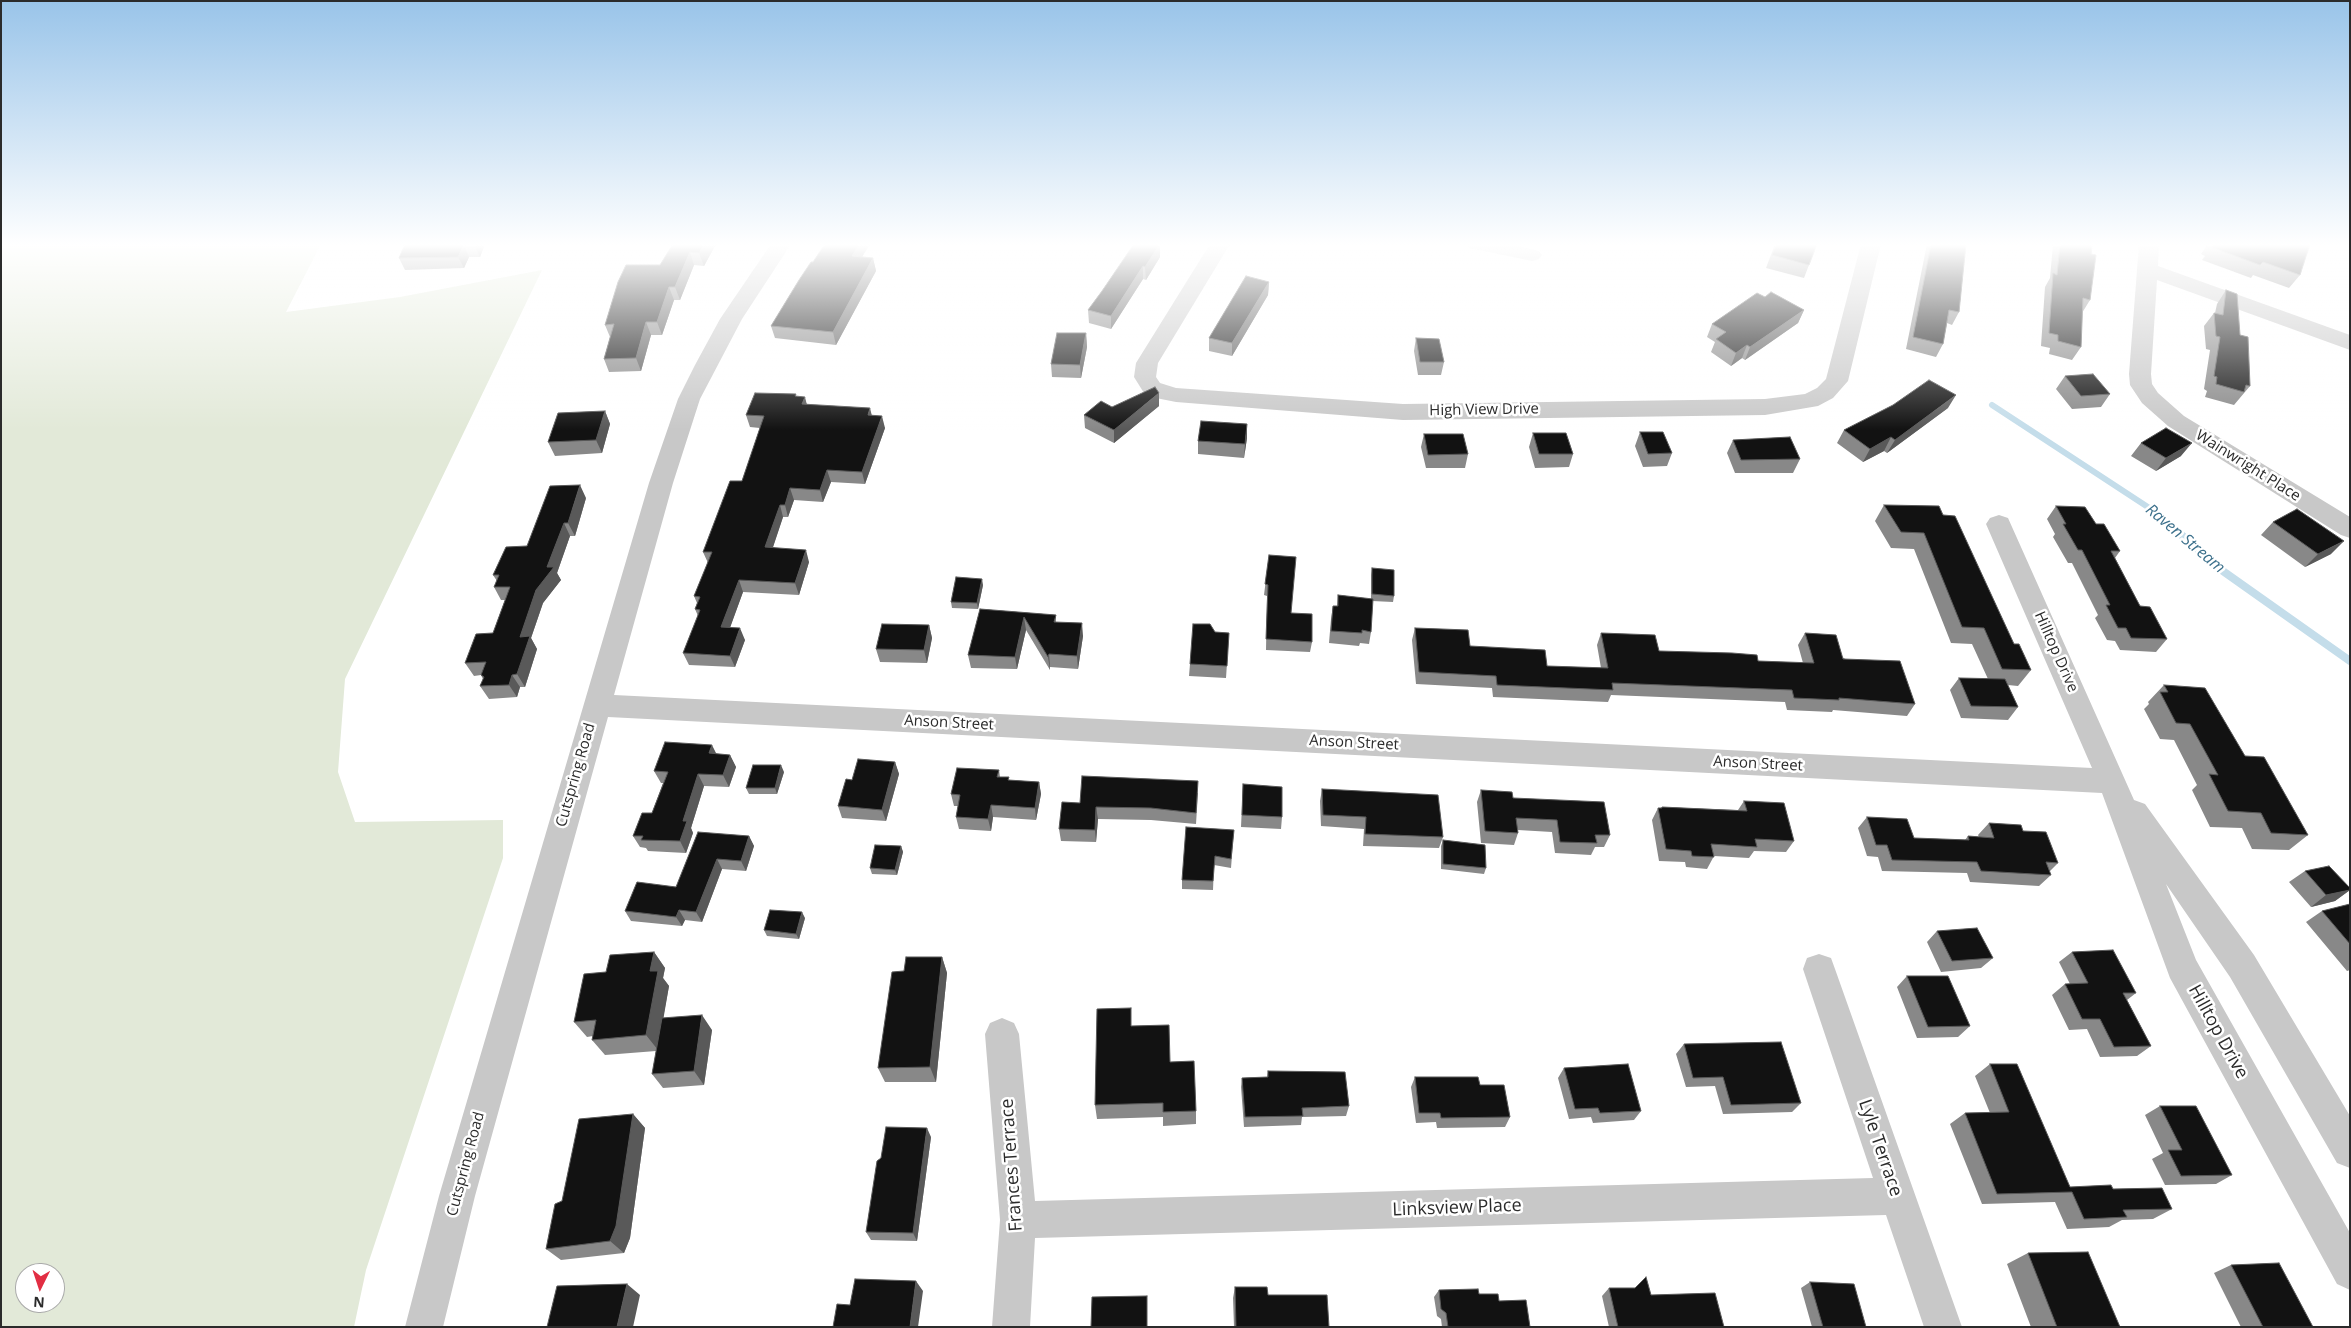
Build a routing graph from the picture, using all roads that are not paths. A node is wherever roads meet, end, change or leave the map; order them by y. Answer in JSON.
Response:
{"nodes":[{"id":1,"x":739,"y":306,"type":"edge"},
{"id":2,"x":1182,"y":306,"type":"edge"},
{"id":3,"x":1856,"y":306,"type":"edge"},
{"id":4,"x":2145,"y":306,"type":"edge"},
{"id":5,"x":2248,"y":306,"type":"edge"},
{"id":6,"x":2350,"y":343,"type":"edge"},
{"id":7,"x":1999,"y":524,"type":"dead end"},
{"id":8,"x":2350,"y":529,"type":"edge"},
{"id":9,"x":596,"y":706,"type":"junction"},
{"id":10,"x":2112,"y":781,"type":"junction"},
{"id":11,"x":1819,"y":969,"type":"dead end"},
{"id":12,"x":1002,"y":1034,"type":"dead end"},
{"id":13,"x":2350,"y":1150,"type":"edge"},
{"id":14,"x":1896,"y":1196,"type":"junction"},
{"id":15,"x":1018,"y":1220,"type":"junction"},
{"id":16,"x":2350,"y":1271,"type":"edge"},
{"id":17,"x":424,"y":1327,"type":"edge"},
{"id":18,"x":1011,"y":1327,"type":"edge"},
{"id":19,"x":1943,"y":1327,"type":"edge"}],
"edges":[{"from":1,"to":9,"type":"street","name":"Cutspring Road"},
{"from":2,"to":3,"type":"street","name":"High View Drive"},
{"from":4,"to":8,"type":"street","name":"Wainwright Place"},
{"from":5,"to":6,"type":"street"},
{"from":7,"to":10,"type":"street","name":"Hilltop Drive"},
{"from":9,"to":10,"type":"street","name":"Anson Street"},
{"from":9,"to":17,"type":"street","name":"Cutspring Road"},
{"from":10,"to":13,"type":"street","name":"Hilltop Drive"},
{"from":10,"to":16,"type":"street","name":"Hilltop Drive"},
{"from":11,"to":14,"type":"street","name":"Lyle Terrace"},
{"from":12,"to":15,"type":"street","name":"Frances Terrace"},
{"from":14,"to":15,"type":"street","name":"Linksview Place"},
{"from":14,"to":19,"type":"street","name":"Lyle Terrace"},
{"from":15,"to":18,"type":"street","name":"Frances Terrace"}]}
